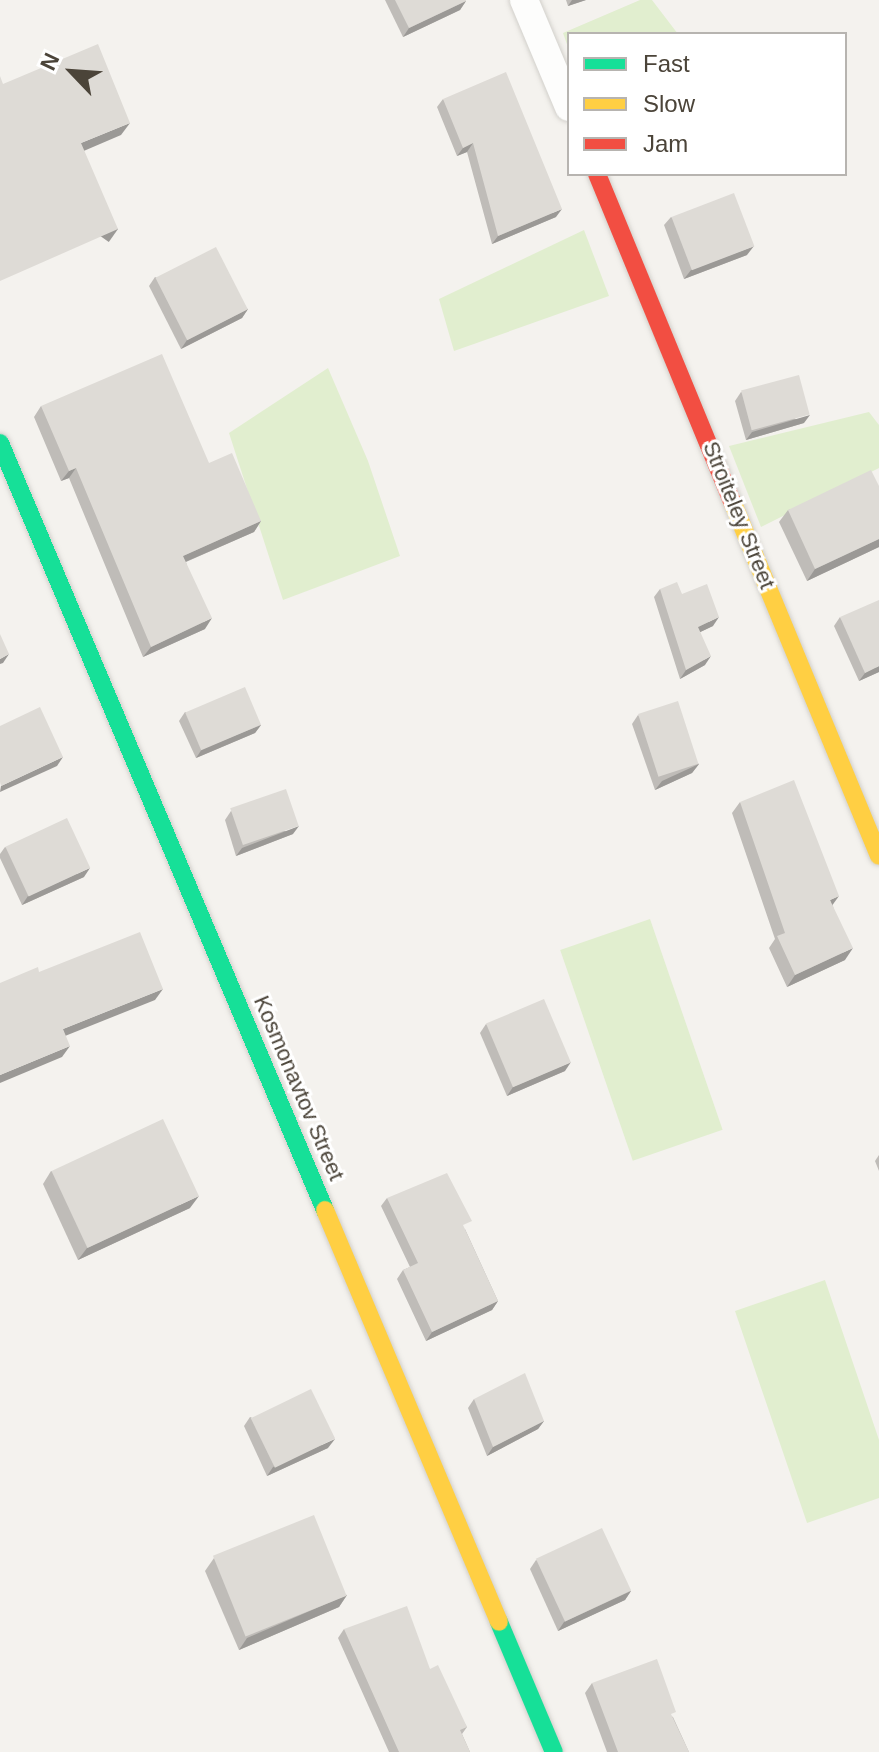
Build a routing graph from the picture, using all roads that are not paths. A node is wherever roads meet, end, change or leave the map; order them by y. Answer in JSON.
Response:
{"nodes":[{"id":1,"x":524,"y":0,"type":"edge"},
{"id":2,"x":567,"y":102,"type":"edge"},
{"id":3,"x":598,"y":176,"type":"edge"},
{"id":4,"x":0,"y":443,"type":"edge"},
{"id":5,"x":879,"y":856,"type":"edge"},
{"id":6,"x":554,"y":1752,"type":"edge"}],
"edges":[{"from":1,"to":2,"type":"street"},
{"from":3,"to":5,"type":"street","name":"Stroiteley Street"},
{"from":4,"to":6,"type":"street","name":"Kosmonavtov Street"}]}
